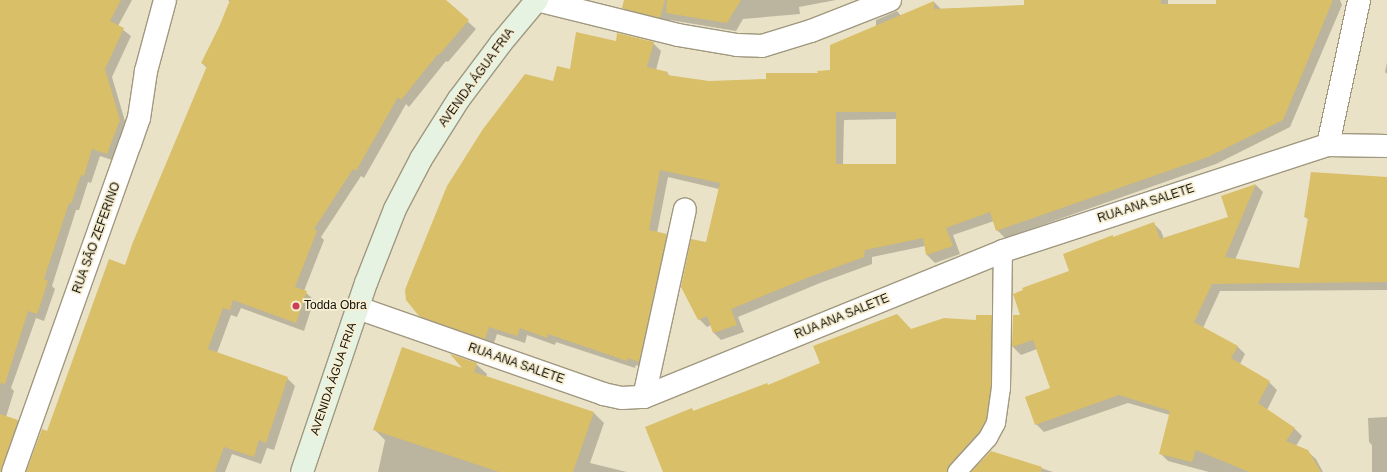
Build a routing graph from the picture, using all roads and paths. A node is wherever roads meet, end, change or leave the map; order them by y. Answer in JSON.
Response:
{"nodes":[{"id":1,"x":165,"y":0,"type":"edge"},
{"id":2,"x":537,"y":0,"type":"edge"},
{"id":3,"x":890,"y":0,"type":"edge"},
{"id":4,"x":1359,"y":0,"type":"edge"},
{"id":5,"x":1328,"y":145,"type":"junction"},
{"id":6,"x":1387,"y":146,"type":"edge"},
{"id":7,"x":685,"y":209,"type":"dead end"},
{"id":8,"x":1003,"y":251,"type":"junction"},
{"id":9,"x":358,"y":308,"type":"junction"},
{"id":10,"x":644,"y":397,"type":"junction"},
{"id":11,"x":13,"y":472,"type":"edge"},
{"id":12,"x":302,"y":472,"type":"edge"},
{"id":13,"x":957,"y":472,"type":"edge"}],
"edges":[{"from":1,"to":11,"type":"street","name":"RUA SÃO ZEFERINO"},
{"from":2,"to":3,"type":"street"},
{"from":2,"to":9,"type":"main road","name":"AVENIDA ÁGUA FRIA"},
{"from":4,"to":5,"type":"street"},
{"from":5,"to":6,"type":"street","name":"RUA ANA SALETE"},
{"from":5,"to":8,"type":"street","name":"RUA ANA SALETE"},
{"from":7,"to":10,"type":"street"},
{"from":8,"to":10,"type":"street","name":"RUA ANA SALETE"},
{"from":8,"to":13,"type":"street"},
{"from":9,"to":10,"type":"street","name":"RUA ANA SALETE"},
{"from":9,"to":12,"type":"main road","name":"AVENIDA ÁGUA FRIA"}]}
